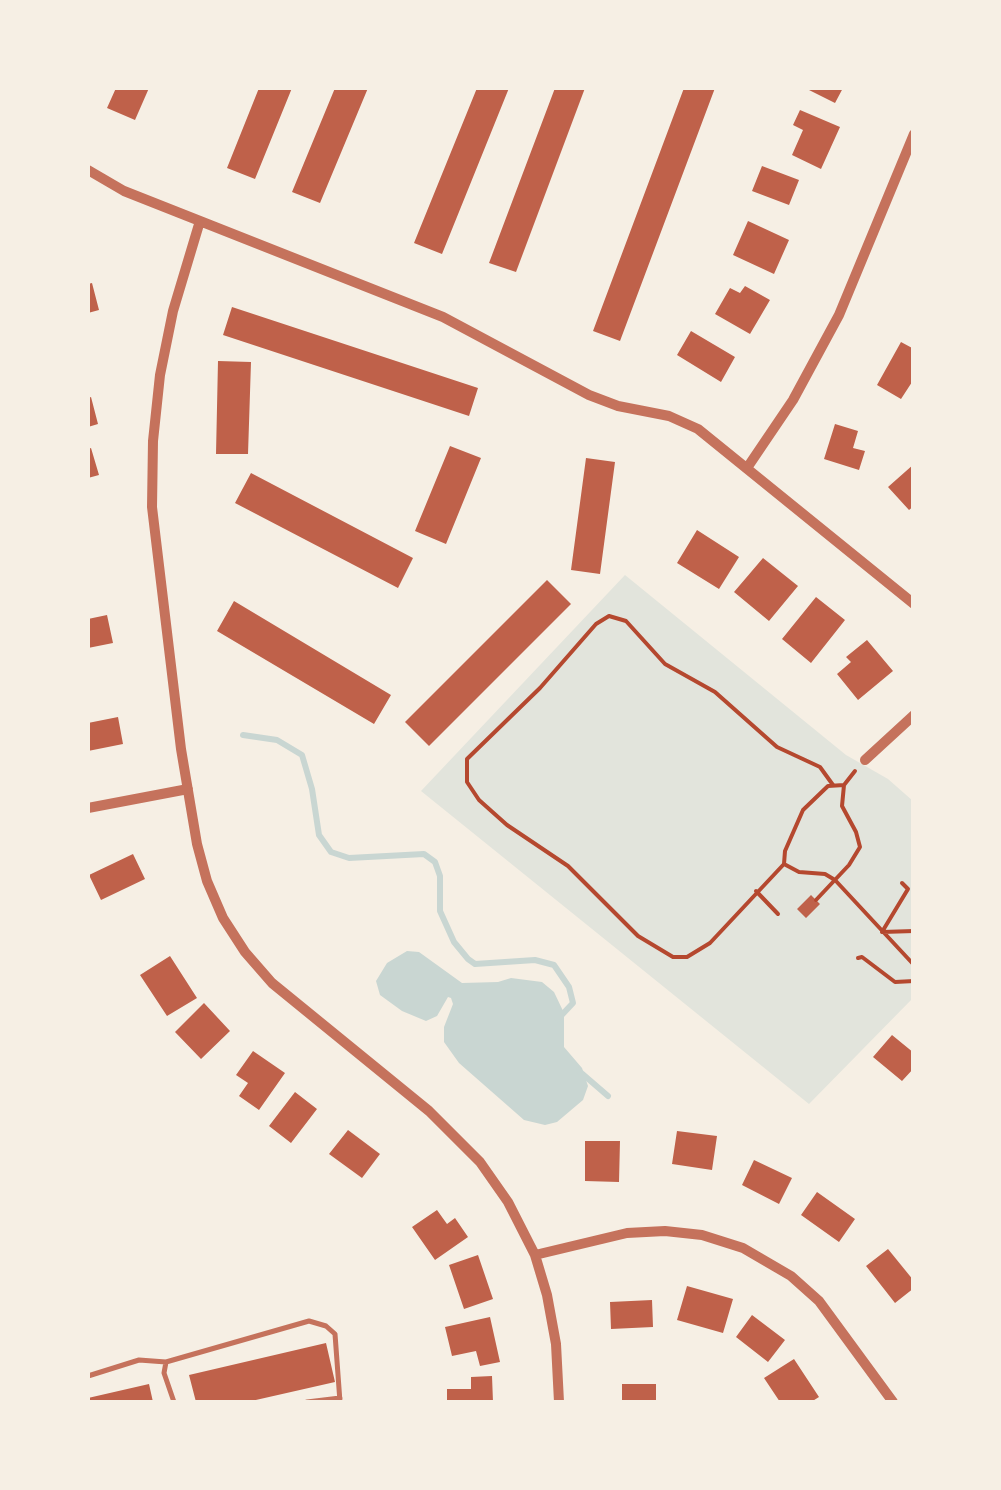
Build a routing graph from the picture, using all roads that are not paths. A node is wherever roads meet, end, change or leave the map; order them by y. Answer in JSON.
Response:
{"nodes":[{"id":1,"x":914,"y":134,"type":"edge"},
{"id":2,"x":88,"y":170,"type":"edge"},
{"id":3,"x":200,"y":221,"type":"junction"},
{"id":4,"x":747,"y":468,"type":"junction"},
{"id":5,"x":914,"y":604,"type":"edge"},
{"id":6,"x":914,"y":715,"type":"edge"},
{"id":7,"x":865,"y":760,"type":"road end"},
{"id":8,"x":188,"y":789,"type":"junction"},
{"id":9,"x":88,"y":808,"type":"edge"},
{"id":10,"x":534,"y":1256,"type":"junction"},
{"id":11,"x":166,"y":1362,"type":"junction"},
{"id":12,"x":88,"y":1376,"type":"edge"},
{"id":13,"x":340,"y":1400,"type":"edge"},
{"id":14,"x":174,"y":1402,"type":"edge"},
{"id":15,"x":306,"y":1402,"type":"edge"},
{"id":16,"x":559,"y":1402,"type":"edge"},
{"id":17,"x":893,"y":1402,"type":"edge"}],
"edges":[{"from":1,"to":4,"type":"street"},
{"from":2,"to":3,"type":"street"},
{"from":3,"to":4,"type":"street"},
{"from":3,"to":8,"type":"street"},
{"from":4,"to":5,"type":"street"},
{"from":6,"to":7,"type":"street"},
{"from":8,"to":9,"type":"street"},
{"from":8,"to":10,"type":"street"},
{"from":10,"to":16,"type":"street"},
{"from":10,"to":17,"type":"street"},
{"from":11,"to":12,"type":"lane"},
{"from":11,"to":13,"type":"lane"},
{"from":11,"to":14,"type":"lane"},
{"from":13,"to":15,"type":"lane"}]}
